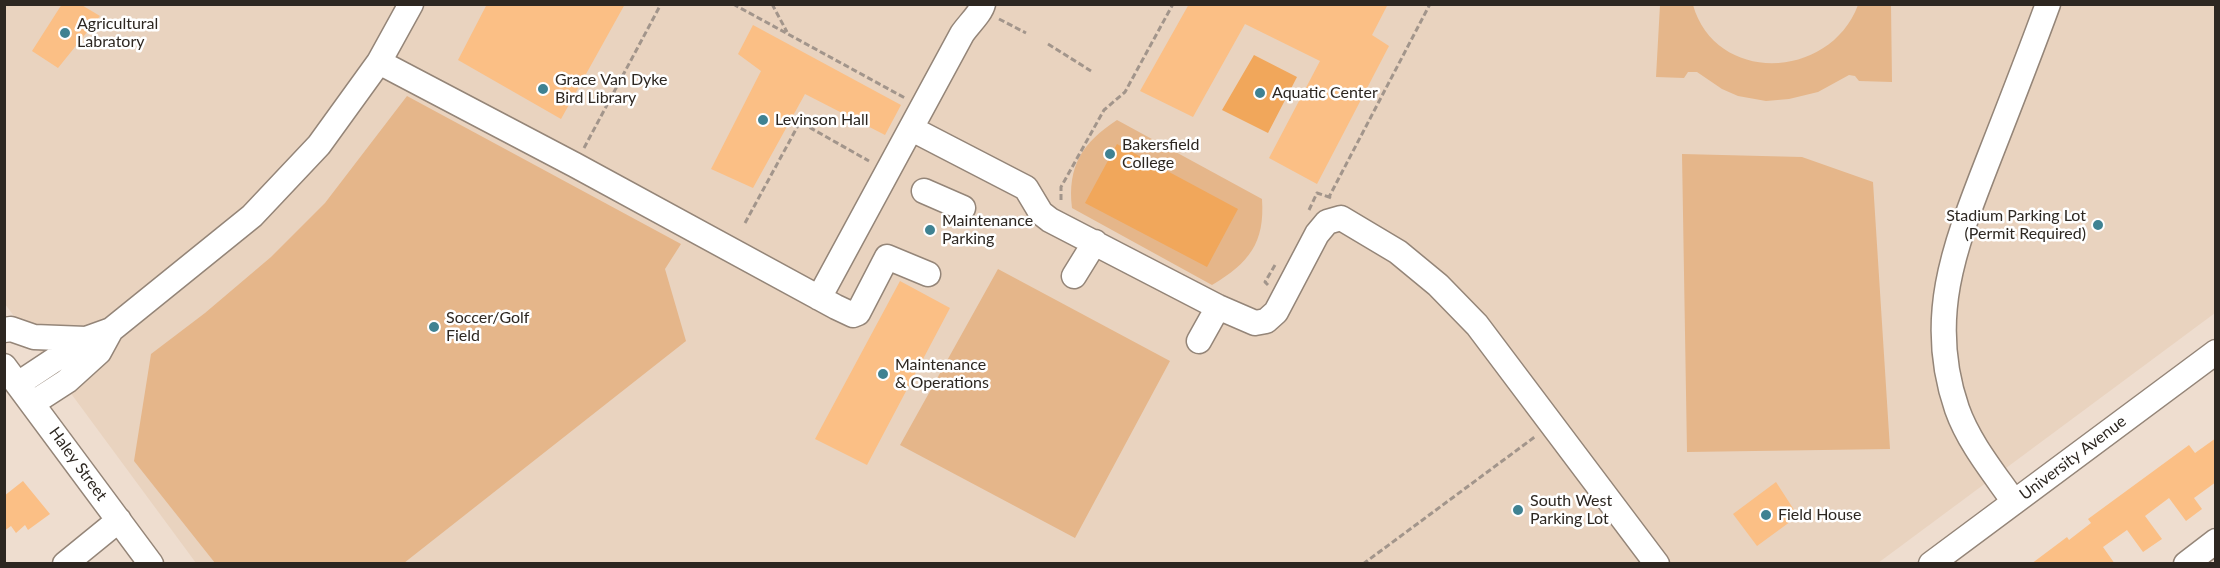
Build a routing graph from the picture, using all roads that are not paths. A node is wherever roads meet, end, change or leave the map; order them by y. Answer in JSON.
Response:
{"nodes":[{"id":1,"x":411,"y":4,"type":"edge"},
{"id":2,"x":2048,"y":4,"type":"edge"},
{"id":3,"x":979,"y":11,"type":"edge"},
{"id":4,"x":379,"y":62,"type":"junction"},
{"id":5,"x":912,"y":129,"type":"junction"},
{"id":6,"x":924,"y":191,"type":"dead end"},
{"id":7,"x":963,"y":208,"type":"dead end"},
{"id":8,"x":1095,"y":242,"type":"junction"},
{"id":9,"x":928,"y":274,"type":"dead end"},
{"id":10,"x":1074,"y":276,"type":"dead end"},
{"id":11,"x":819,"y":298,"type":"junction"},
{"id":12,"x":1218,"y":307,"type":"junction"},
{"id":13,"x":4,"y":330,"type":"edge"},
{"id":14,"x":111,"y":330,"type":"junction"},
{"id":15,"x":86,"y":339,"type":"junction"},
{"id":16,"x":1199,"y":341,"type":"dead end"},
{"id":17,"x":2216,"y":352,"type":"edge"},
{"id":18,"x":11,"y":375,"type":"edge"},
{"id":19,"x":33,"y":403,"type":"junction"},
{"id":20,"x":2014,"y":502,"type":"junction"},
{"id":21,"x":119,"y":520,"type":"junction"},
{"id":22,"x":2216,"y":542,"type":"edge"},
{"id":23,"x":1946,"y":559,"type":"edge"},
{"id":24,"x":65,"y":564,"type":"edge"},
{"id":25,"x":151,"y":564,"type":"edge"},
{"id":26,"x":1657,"y":564,"type":"edge"},
{"id":27,"x":2186,"y":564,"type":"edge"}],
"edges":[{"from":1,"to":4,"type":"street"},
{"from":2,"to":20,"type":"street"},
{"from":3,"to":5,"type":"street"},
{"from":4,"to":11,"type":"street"},
{"from":4,"to":14,"type":"street"},
{"from":5,"to":8,"type":"street"},
{"from":5,"to":11,"type":"street"},
{"from":6,"to":7,"type":"street"},
{"from":8,"to":10,"type":"street"},
{"from":8,"to":12,"type":"street"},
{"from":9,"to":11,"type":"street"},
{"from":12,"to":16,"type":"street"},
{"from":12,"to":26,"type":"street"},
{"from":13,"to":15,"type":"street"},
{"from":14,"to":15,"type":"street"},
{"from":14,"to":19,"type":"street"},
{"from":15,"to":18,"type":"street"},
{"from":17,"to":20,"type":"street","name":"University Avenue"},
{"from":18,"to":19,"type":"street","name":"Haley Street"},
{"from":19,"to":21,"type":"street","name":"Haley Street"},
{"from":20,"to":23,"type":"street","name":"University Avenue"},
{"from":21,"to":24,"type":"street"},
{"from":21,"to":25,"type":"street","name":"Haley Street"},
{"from":22,"to":27,"type":"street"}]}
